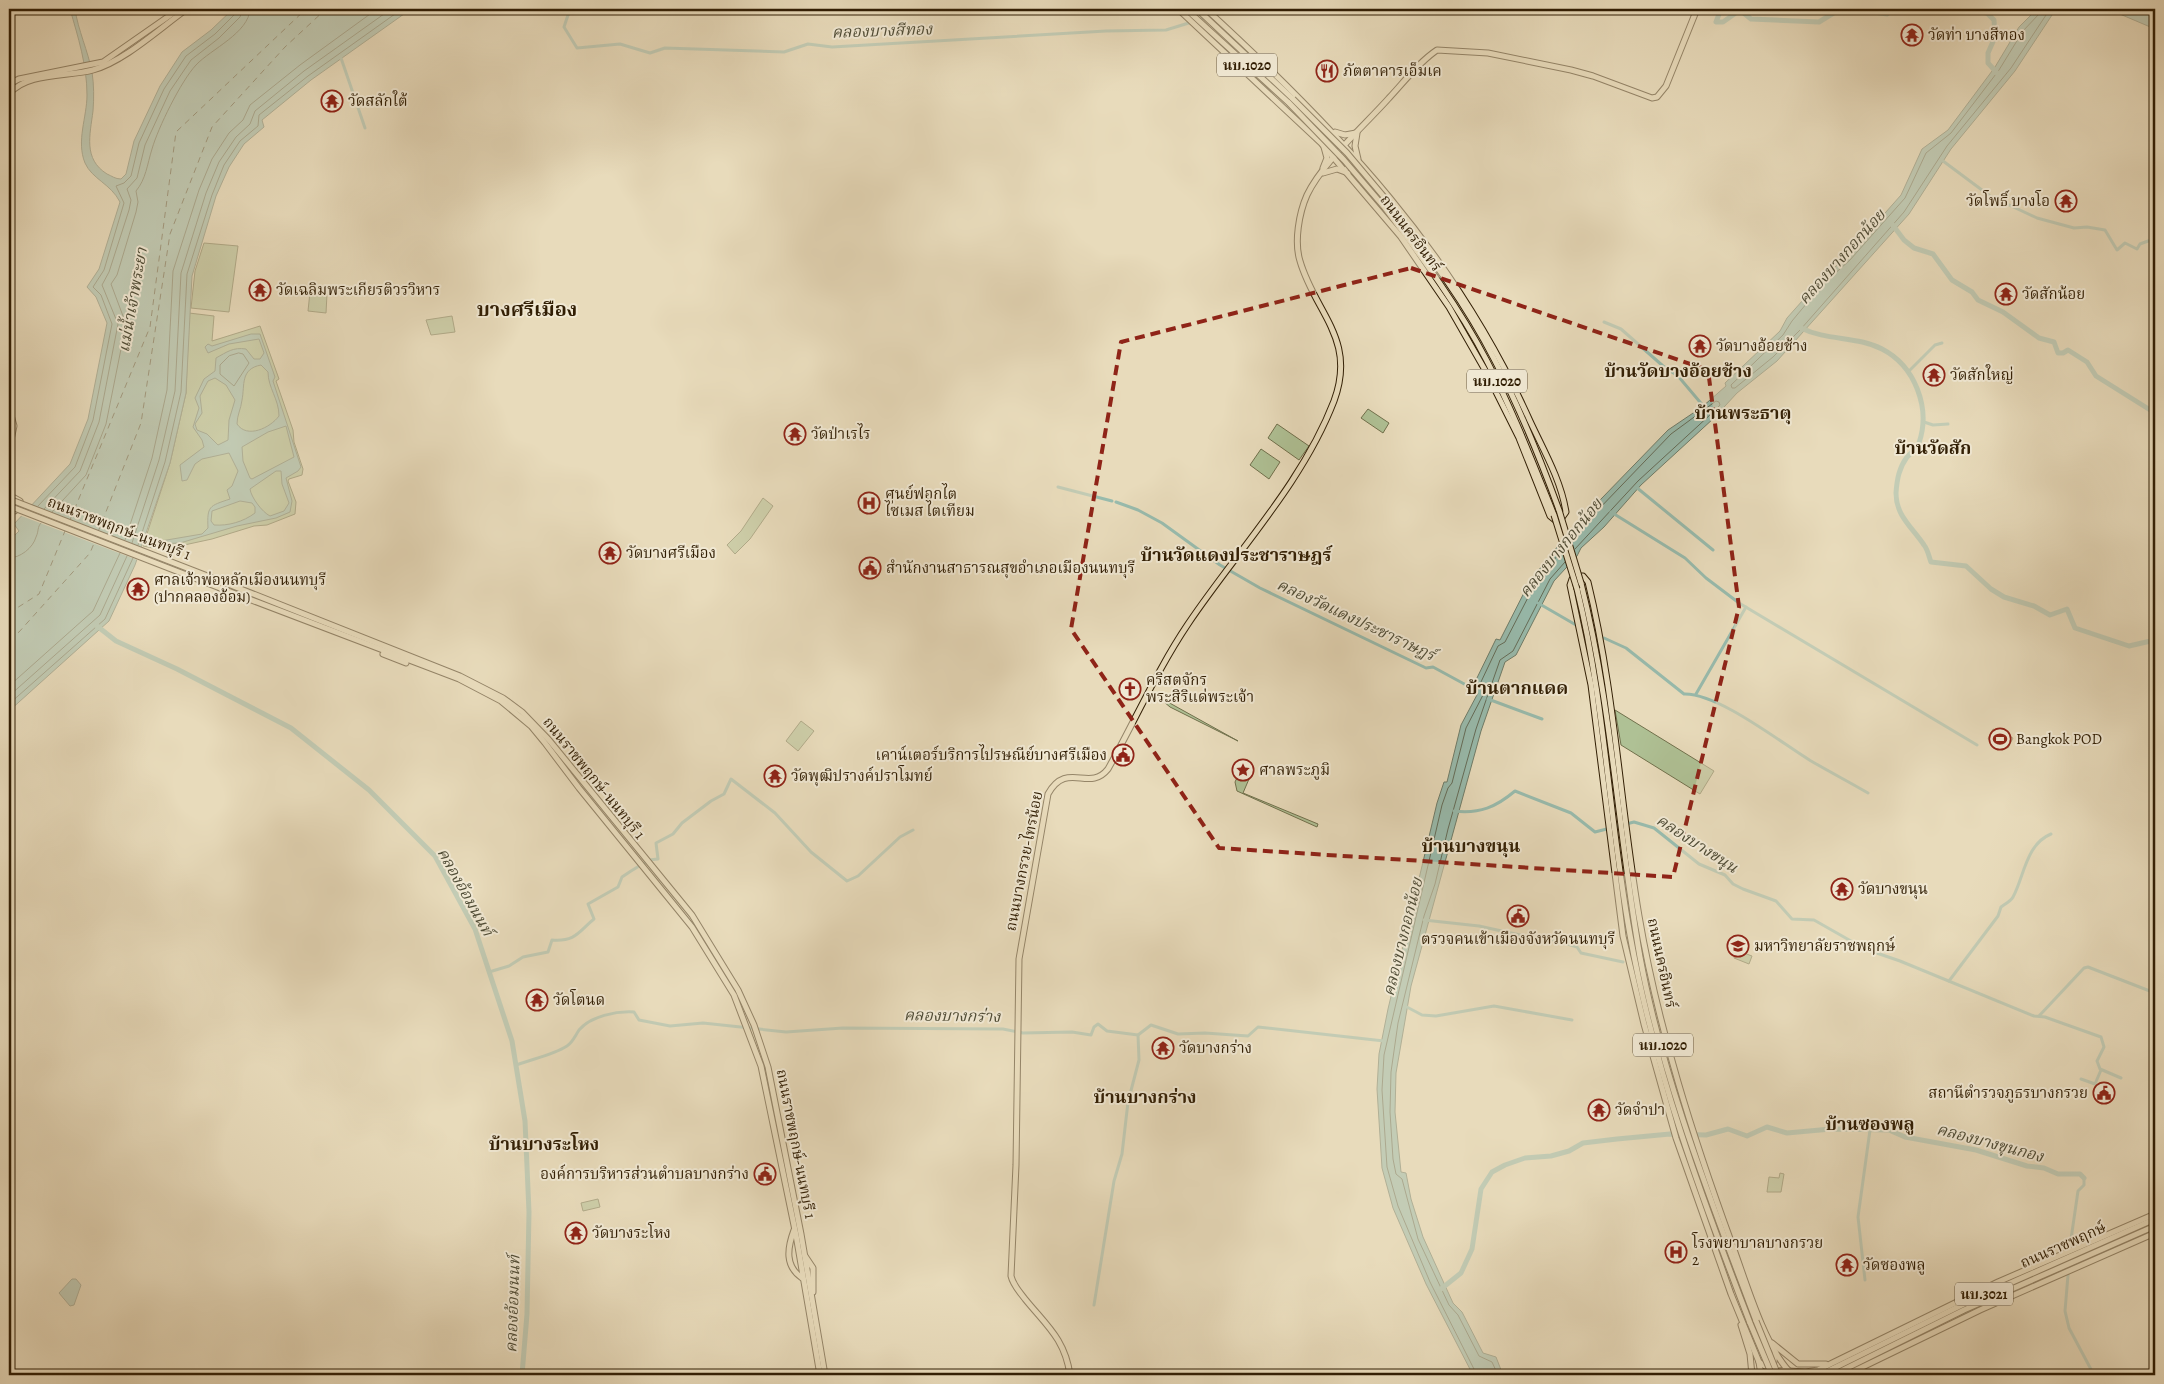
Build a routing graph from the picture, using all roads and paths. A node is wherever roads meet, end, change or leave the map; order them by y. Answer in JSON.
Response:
{"nodes":[{"id":1,"x":180,"y":9,"type":"edge"},
{"id":2,"x":188,"y":9,"type":"edge"},
{"id":3,"x":1178,"y":9,"type":"edge"},
{"id":4,"x":1186,"y":9,"type":"edge"},
{"id":5,"x":1698,"y":9,"type":"edge"},
{"id":6,"x":1198,"y":10,"type":"edge"},
{"id":7,"x":1208,"y":11,"type":"edge"},
{"id":8,"x":1238,"y":46,"type":"junction"},
{"id":9,"x":93,"y":68,"type":"junction"},
{"id":10,"x":1270,"y":68,"type":"junction"},
{"id":11,"x":82,"y":70,"type":"junction"},
{"id":12,"x":35,"y":76,"type":"junction"},
{"id":13,"x":9,"y":84,"type":"edge"},
{"id":14,"x":9,"y":89,"type":"edge"},
{"id":15,"x":9,"y":94,"type":"edge"},
{"id":16,"x":1291,"y":101,"type":"junction"},
{"id":17,"x":1332,"y":131,"type":"junction"},
{"id":18,"x":1356,"y":133,"type":"junction"},
{"id":19,"x":1322,"y":144,"type":"junction"},
{"id":20,"x":1346,"y":146,"type":"junction"},
{"id":21,"x":1335,"y":158,"type":"junction"},
{"id":22,"x":1358,"y":159,"type":"junction"},
{"id":23,"x":1322,"y":173,"type":"junction"},
{"id":24,"x":1349,"y":173,"type":"junction"},
{"id":25,"x":1388,"y":206,"type":"junction"},
{"id":26,"x":1412,"y":224,"type":"junction"},
{"id":27,"x":1401,"y":237,"type":"junction"},
{"id":28,"x":1428,"y":254,"type":"junction"},
{"id":29,"x":1421,"y":258,"type":"junction"},
{"id":30,"x":9,"y":408,"type":"edge"},
{"id":31,"x":1515,"y":418,"type":"junction"},
{"id":32,"x":9,"y":421,"type":"edge"},
{"id":33,"x":1532,"y":437,"type":"junction"},
{"id":34,"x":9,"y":440,"type":"edge"},
{"id":35,"x":9,"y":449,"type":"edge"},
{"id":36,"x":1547,"y":458,"type":"junction"},
{"id":37,"x":1531,"y":467,"type":"junction"},
{"id":38,"x":9,"y":495,"type":"edge"},
{"id":39,"x":9,"y":499,"type":"edge"},
{"id":40,"x":9,"y":506,"type":"edge"},
{"id":41,"x":9,"y":511,"type":"edge"},
{"id":42,"x":241,"y":593,"type":"junction"},
{"id":43,"x":1579,"y":620,"type":"junction"},
{"id":44,"x":1593,"y":631,"type":"junction"},
{"id":45,"x":410,"y":652,"type":"dead end"},
{"id":46,"x":1590,"y":653,"type":"junction"},
{"id":47,"x":406,"y":663,"type":"dead end"},
{"id":48,"x":1605,"y":663,"type":"junction"},
{"id":49,"x":1623,"y":826,"type":"junction"},
{"id":50,"x":1611,"y":830,"type":"junction"},
{"id":51,"x":647,"y":866,"type":"junction"},
{"id":52,"x":1641,"y":959,"type":"junction"},
{"id":53,"x":1650,"y":974,"type":"junction"},
{"id":54,"x":1639,"y":981,"type":"junction"},
{"id":55,"x":1643,"y":1020,"type":"junction"},
{"id":56,"x":1691,"y":1132,"type":"junction"},
{"id":57,"x":1679,"y":1138,"type":"junction"},
{"id":58,"x":1693,"y":1138,"type":"junction"},
{"id":59,"x":2155,"y":1215,"type":"edge"},
{"id":60,"x":2155,"y":1220,"type":"edge"},
{"id":61,"x":2140,"y":1226,"type":"junction"},
{"id":62,"x":2155,"y":1226,"type":"edge"},
{"id":63,"x":794,"y":1229,"type":"junction"},
{"id":64,"x":1723,"y":1232,"type":"junction"},
{"id":65,"x":2155,"y":1233,"type":"edge"},
{"id":66,"x":2073,"y":1251,"type":"junction"},
{"id":67,"x":2065,"y":1255,"type":"junction"},
{"id":68,"x":1738,"y":1259,"type":"junction"},
{"id":69,"x":803,"y":1279,"type":"junction"},
{"id":70,"x":2002,"y":1293,"type":"junction"},
{"id":71,"x":1731,"y":1294,"type":"junction"},
{"id":72,"x":1972,"y":1300,"type":"junction"},
{"id":73,"x":1951,"y":1304,"type":"junction"},
{"id":74,"x":1980,"y":1310,"type":"junction"},
{"id":75,"x":1753,"y":1322,"type":"junction"},
{"id":76,"x":1769,"y":1339,"type":"junction"},
{"id":77,"x":1774,"y":1352,"type":"junction"},
{"id":78,"x":1759,"y":1362,"type":"junction"},
{"id":79,"x":1832,"y":1363,"type":"junction"},
{"id":80,"x":1789,"y":1371,"type":"junction"},
{"id":81,"x":1798,"y":1374,"type":"edge"},
{"id":82,"x":820,"y":1375,"type":"edge"},
{"id":83,"x":825,"y":1375,"type":"edge"},
{"id":84,"x":1070,"y":1375,"type":"edge"},
{"id":85,"x":1752,"y":1375,"type":"edge"},
{"id":86,"x":1761,"y":1375,"type":"edge"},
{"id":87,"x":1771,"y":1375,"type":"edge"},
{"id":88,"x":1778,"y":1375,"type":"edge"},
{"id":89,"x":1820,"y":1375,"type":"edge"},
{"id":90,"x":1833,"y":1375,"type":"edge"},
{"id":91,"x":1846,"y":1375,"type":"edge"}],
"edges":[{"from":1,"to":9,"type":"main road"},
{"from":2,"to":9,"type":"main road"},
{"from":3,"to":19,"type":"main road","name":"ถนนนครอินทร์","number":"นบ.1020"},
{"from":4,"to":16,"type":"main road","name":"ถนนนครอินทร์","number":"นบ.1020"},
{"from":5,"to":18,"type":"main road","name":"ถนนบางกรวย-ไทรน้อย"},
{"from":6,"to":8,"type":"main road","name":"ถนนนครอินทร์","number":"นบ.1020"},
{"from":7,"to":10,"type":"main road","name":"ถนนนครอินทร์","number":"นบ.1020"},
{"from":8,"to":10,"type":"main road"},
{"from":8,"to":16,"type":"main road","name":"ถนนนครอินทร์","number":"นบ.1020"},
{"from":9,"to":11,"type":"main road"},
{"from":10,"to":17,"type":"main road","name":"ถนนนครอินทร์","number":"นบ.1020"},
{"from":11,"to":12,"type":"main road"},
{"from":11,"to":15,"type":"main road"},
{"from":12,"to":13,"type":"main road"},
{"from":12,"to":14,"type":"main road"},
{"from":16,"to":25,"type":"main road","name":"ถนนนครอินทร์","number":"นบ.1020","bridge":true},
{"from":17,"to":18,"type":"main road"},
{"from":17,"to":19,"type":"main road"},
{"from":17,"to":20,"type":"main road","name":"ถนนนครอินทร์","number":"นบ.1020"},
{"from":18,"to":20,"type":"main road","name":"ถนนบางกรวย-ไทรน้อย"},
{"from":18,"to":22,"type":"main road"},
{"from":19,"to":21,"type":"main road","name":"ถนนนครอินทร์","number":"นบ.1020"},
{"from":19,"to":23,"type":"main road"},
{"from":20,"to":21,"type":"main road","name":"ถนนบางกรวย-ไทรน้อย"},
{"from":20,"to":22,"type":"main road","name":"ถนนนครอินทร์","number":"นบ.1020"},
{"from":21,"to":23,"type":"main road","name":"ถนนบางกรวย-ไทรน้อย"},
{"from":21,"to":24,"type":"main road","name":"ถนนนครอินทร์","number":"นบ.1020"},
{"from":22,"to":24,"type":"main road"},
{"from":22,"to":26,"type":"main road","name":"ถนนนครอินทร์","number":"นบ.1020"},
{"from":23,"to":24,"type":"main road"},
{"from":23,"to":84,"type":"main road","name":"ถนนบางกรวย-ไทรน้อย"},
{"from":24,"to":27,"type":"main road","name":"ถนนนครอินทร์","number":"นบ.1020"},
{"from":25,"to":28,"type":"main road","name":"ถนนนครอินทร์","number":"นบ.1020"},
{"from":25,"to":29,"type":"main road","name":"ถนนนครอินทร์","number":"นบ.1020"},
{"from":26,"to":28,"type":"main road"},
{"from":26,"to":36,"type":"main road","name":"ถนนนครอินทร์","number":"นบ.1020"},
{"from":27,"to":29,"type":"main road"},
{"from":27,"to":37,"type":"main road","name":"ถนนนครอินทร์","number":"นบ.1020"},
{"from":28,"to":33,"type":"main road","name":"ถนนนครอินทร์","number":"นบ.1020"},
{"from":29,"to":31,"type":"main road","name":"ถนนนครอินทร์","number":"นบ.1020"},
{"from":30,"to":35,"type":"main road"},
{"from":31,"to":37,"type":"main road"},
{"from":31,"to":46,"type":"main road","name":"ถนนนครอินทร์","number":"นบ.1020","bridge":true},
{"from":32,"to":34,"type":"main road"},
{"from":33,"to":36,"type":"main road"},
{"from":33,"to":44,"type":"main road","name":"ถนนนครอินทร์","number":"นบ.1020","bridge":true},
{"from":36,"to":37,"type":"main road","name":"ถนนนครอินทร์","number":"นบ.1020"},
{"from":38,"to":41,"type":"main road"},
{"from":39,"to":42,"type":"main road","name":"ถนนราชพฤกษ์-นนทบุรี 1","bridge":true},
{"from":40,"to":42,"type":"main road","name":"ถนนราชพฤกษ์-นนทบุรี 1","bridge":true},
{"from":42,"to":45,"type":"main road"},
{"from":42,"to":47,"type":"main road"},
{"from":42,"to":51,"type":"main road","name":"ถนนราชพฤกษ์-นนทบุรี 1"},
{"from":43,"to":46,"type":"main road"},
{"from":43,"to":48,"type":"main road","name":"ถนนนครอินทร์","number":"นบ.1020"},
{"from":43,"to":50,"type":"main road","name":"ถนนนครอินทร์","number":"นบ.1020"},
{"from":44,"to":48,"type":"main road"},
{"from":44,"to":49,"type":"main road","name":"ถนนนครอินทร์","number":"นบ.1020"},
{"from":46,"to":50,"type":"main road","name":"ถนนนครอินทร์","number":"นบ.1020"},
{"from":48,"to":49,"type":"main road","name":"ถนนนครอินทร์","number":"นบ.1020"},
{"from":49,"to":52,"type":"main road","name":"ถนนนครอินทร์","number":"นบ.1020"},
{"from":49,"to":53,"type":"main road","name":"ถนนนครอินทร์","number":"นบ.1020"},
{"from":50,"to":54,"type":"main road","name":"ถนนนครอินทร์","number":"นบ.1020"},
{"from":50,"to":55,"type":"main road","name":"ถนนนครอินทร์","number":"นบ.1020"},
{"from":51,"to":63,"type":"main road","name":"ถนนราชพฤกษ์-นนทบุรี 1"},
{"from":51,"to":83,"type":"main road","name":"ถนนราชพฤกษ์-นนทบุรี 1"},
{"from":52,"to":53,"type":"main road"},
{"from":52,"to":56,"type":"main road","name":"ถนนนครอินทร์","number":"นบ.1020"},
{"from":53,"to":56,"type":"main road","name":"ถนนนครอินทร์","number":"นบ.1020"},
{"from":54,"to":55,"type":"main road"},
{"from":54,"to":57,"type":"main road","name":"ถนนนครอินทร์","number":"นบ.1020"},
{"from":55,"to":57,"type":"main road","name":"ถนนนครอินทร์","number":"นบ.1020"},
{"from":56,"to":58,"type":"main road","name":"ถนนนครอินทร์","number":"นบ.1020"},
{"from":57,"to":71,"type":"main road","name":"ถนนนครอินทร์","number":"นบ.1020"},
{"from":57,"to":75,"type":"main road","name":"ถนนนครอินทร์","number":"นบ.1020"},
{"from":58,"to":64,"type":"main road","name":"ถนนนครอินทร์","number":"นบ.1020"},
{"from":58,"to":68,"type":"main road","name":"ถนนนครอินทร์","number":"นบ.1020"},
{"from":59,"to":61,"type":"main road"},
{"from":59,"to":66,"type":"main road","number":"นบ.3021"},
{"from":60,"to":61,"type":"main road","name":"ถนนราชพฤกษ์","number":"นบ.3021"},
{"from":61,"to":66,"type":"main road","name":"ถนนราชพฤกษ์","number":"นบ.3021"},
{"from":62,"to":70,"type":"main road","name":"ถนนราชพฤกษ์","number":"นบ.3021"},
{"from":63,"to":69,"type":"main road","name":"ถนนราชพฤกษ์-นนทบุรี 1"},
{"from":63,"to":69,"type":"main road"},
{"from":64,"to":68,"type":"main road"},
{"from":64,"to":75,"type":"main road","name":"ถนนนครอินทร์","number":"นบ.1020"},
{"from":65,"to":74,"type":"main road","number":"นบ.3021"},
{"from":66,"to":67,"type":"main road","name":"ถนนราชพฤกษ์","number":"นบ.3021"},
{"from":67,"to":72,"type":"main road","name":"ถนนราชพฤกษ์","number":"นบ.3021"},
{"from":67,"to":73,"type":"main road","number":"นบ.3021"},
{"from":68,"to":76,"type":"main road","name":"ถนนนครอินทร์","number":"นบ.1020"},
{"from":69,"to":82,"type":"main road","name":"ถนนราชพฤกษ์-นนทบุรี 1"},
{"from":70,"to":74,"type":"main road"},
{"from":70,"to":90,"type":"main road","name":"ถนนราชพฤกษ์","number":"นบ.3021"},
{"from":71,"to":78,"type":"main road","name":"ถนนนครอินทร์","number":"นบ.1020"},
{"from":71,"to":85,"type":"main road"},
{"from":72,"to":73,"type":"main road"},
{"from":72,"to":89,"type":"main road","name":"ถนนราชพฤกษ์","number":"นบ.3021"},
{"from":73,"to":79,"type":"main road","number":"นบ.3021"},
{"from":74,"to":91,"type":"main road","number":"นบ.3021"},
{"from":75,"to":87,"type":"main road","name":"ถนนนครอินทร์","number":"นบ.1020","bridge":true},
{"from":75,"to":88,"type":"main road","name":"ถนนนครอินทร์","number":"นบ.1020","bridge":true},
{"from":76,"to":77,"type":"main road","name":"ถนนนครอินทร์","number":"นบ.1020"},
{"from":76,"to":79,"type":"main road"},
{"from":77,"to":78,"type":"main road"},
{"from":77,"to":80,"type":"main road","name":"ถนนนครอินทร์","number":"นบ.1020"},
{"from":78,"to":86,"type":"main road","name":"ถนนนครอินทร์","number":"นบ.1020"},
{"from":79,"to":80,"type":"main road","number":"นบ.3021"},
{"from":80,"to":81,"type":"main road"},
{"from":80,"to":87,"type":"main road"}]}
